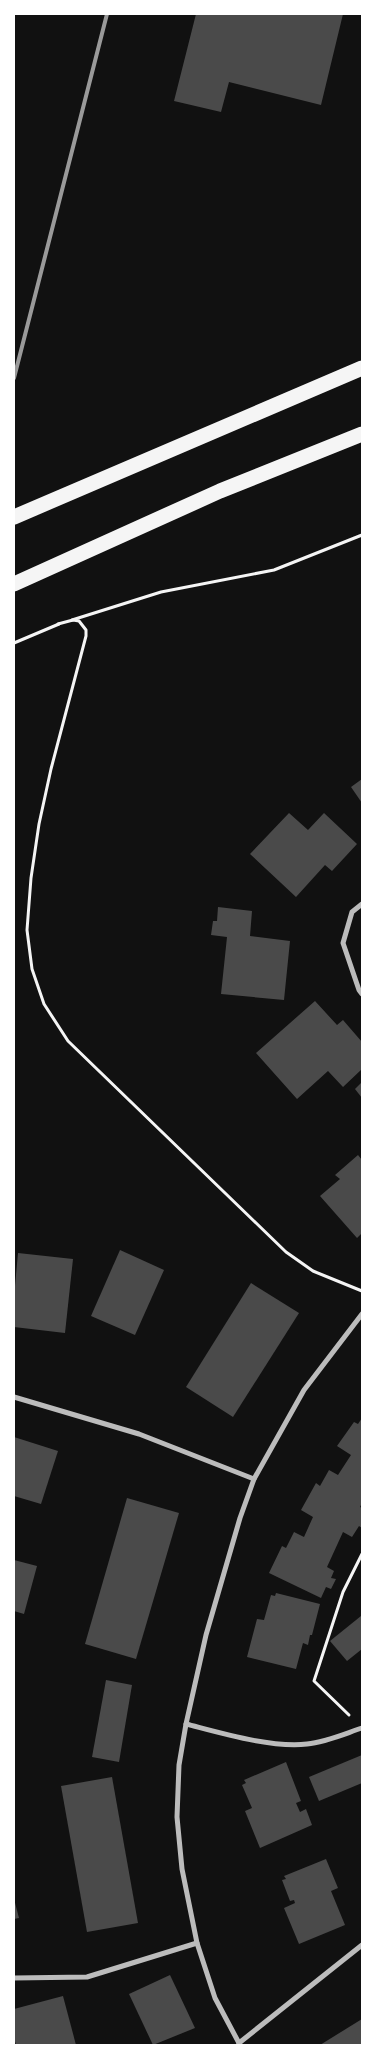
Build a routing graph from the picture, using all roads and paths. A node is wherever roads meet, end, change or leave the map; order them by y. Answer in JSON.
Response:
{"nodes":[{"id":1,"x":362,"y":357,"type":"edge"},
{"id":2,"x":362,"y":368,"type":"edge"},
{"id":3,"x":297,"y":394,"type":"junction"},
{"id":4,"x":362,"y":434,"type":"edge"},
{"id":5,"x":14,"y":517,"type":"edge"},
{"id":6,"x":362,"y":535,"type":"edge"},
{"id":7,"x":18,"y":582,"type":"edge"},
{"id":8,"x":58,"y":624,"type":"junction"},
{"id":9,"x":14,"y":643,"type":"edge"},
{"id":10,"x":362,"y":904,"type":"edge"},
{"id":11,"x":362,"y":994,"type":"edge"},
{"id":12,"x":362,"y":1291,"type":"edge"},
{"id":13,"x":362,"y":1314,"type":"edge"},
{"id":14,"x":14,"y":1397,"type":"edge"},
{"id":15,"x":254,"y":1479,"type":"junction"},
{"id":16,"x":362,"y":1554,"type":"edge"},
{"id":17,"x":355,"y":1720,"type":"dead end"},
{"id":18,"x":186,"y":1724,"type":"junction"},
{"id":19,"x":362,"y":1728,"type":"edge"},
{"id":20,"x":197,"y":1943,"type":"junction"},
{"id":21,"x":362,"y":1944,"type":"edge"},
{"id":22,"x":14,"y":1978,"type":"edge"},
{"id":23,"x":240,"y":2044,"type":"edge"}],
"edges":[{"from":1,"to":3,"type":"highway"},
{"from":2,"to":3,"type":"highway"},
{"from":3,"to":5,"type":"highway"},
{"from":4,"to":7,"type":"highway"},
{"from":6,"to":8,"type":"path"},
{"from":8,"to":9,"type":"path"},
{"from":8,"to":12,"type":"path"},
{"from":10,"to":11,"type":"street"},
{"from":13,"to":15,"type":"street"},
{"from":14,"to":15,"type":"street"},
{"from":15,"to":18,"type":"street"},
{"from":16,"to":17,"type":"path"},
{"from":18,"to":19,"type":"street"},
{"from":18,"to":20,"type":"street"},
{"from":20,"to":22,"type":"street"},
{"from":20,"to":23,"type":"street"},
{"from":21,"to":23,"type":"street"}]}
